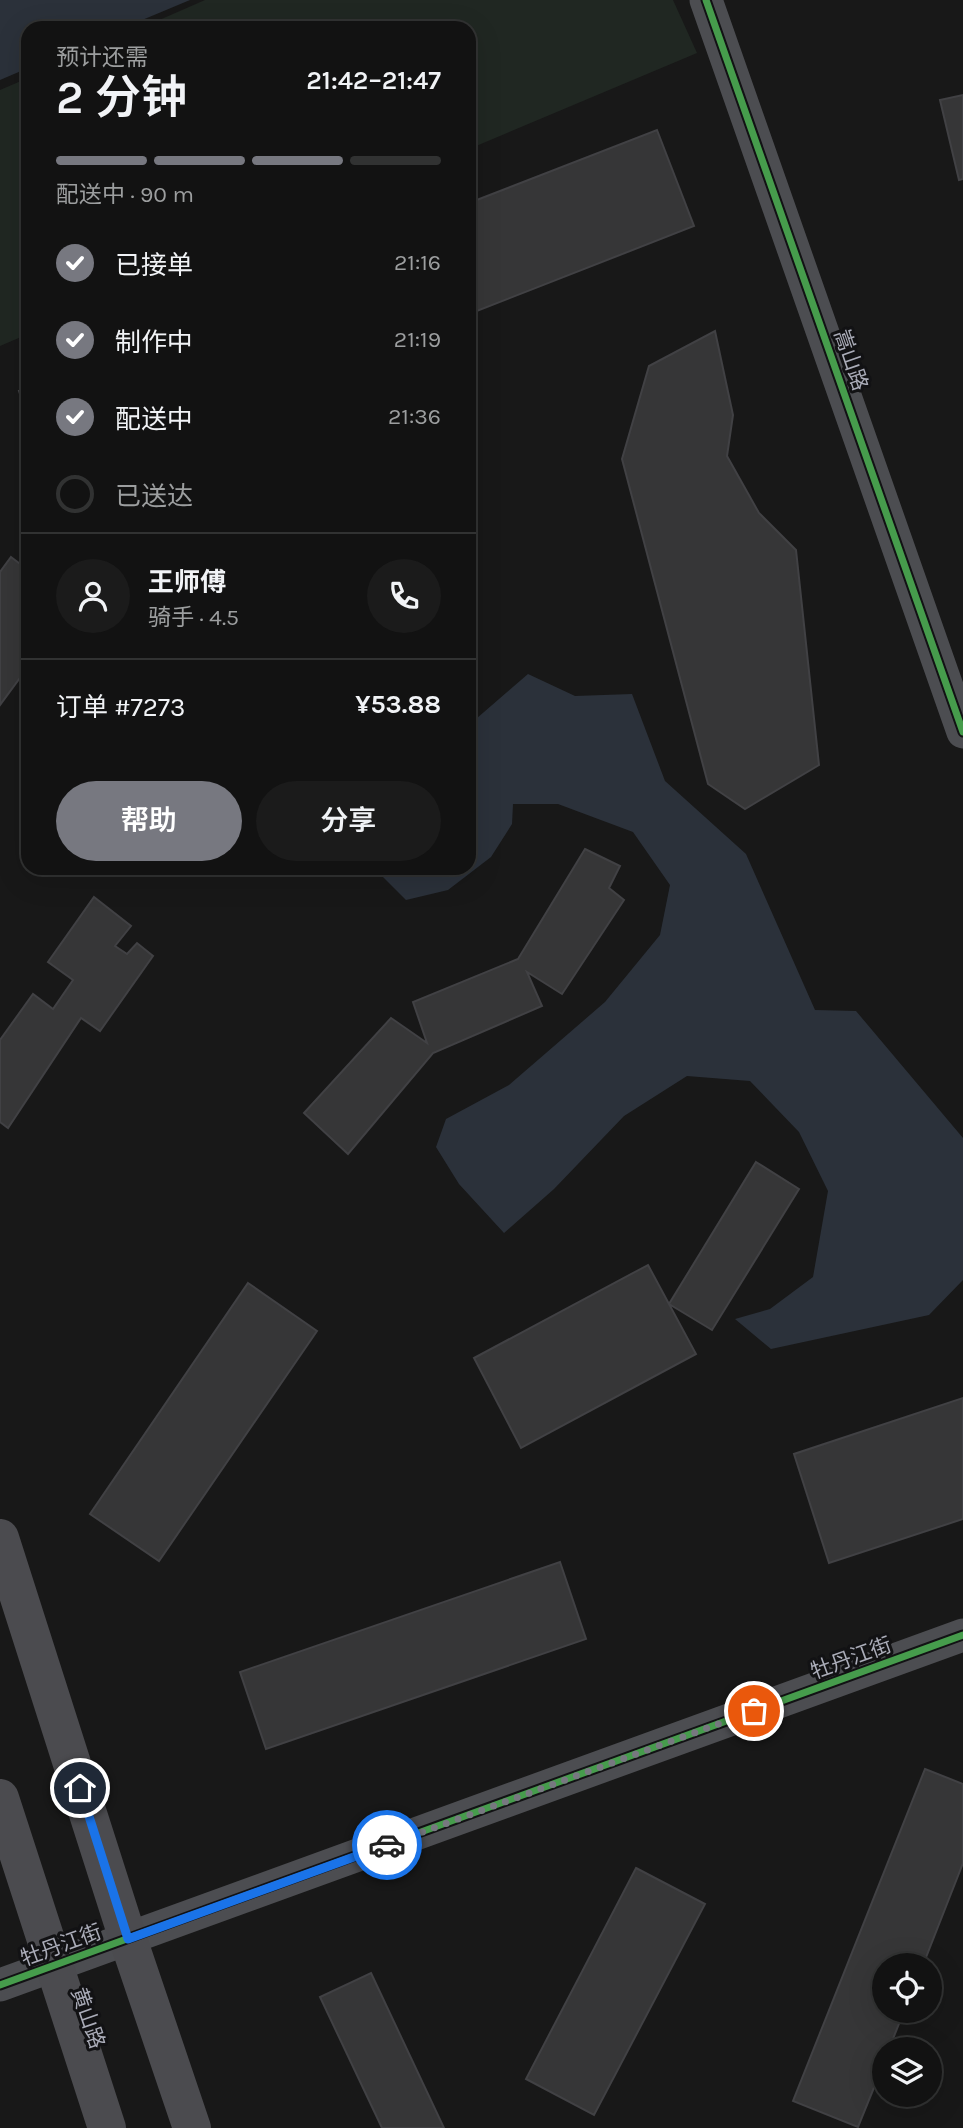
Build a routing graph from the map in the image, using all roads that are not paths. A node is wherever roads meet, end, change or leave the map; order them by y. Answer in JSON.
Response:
{"nodes":[{"id":1,"x":706,"y":0,"type":"edge"},
{"id":2,"x":963,"y":733,"type":"edge"},
{"id":3,"x":0,"y":1538,"type":"edge"},
{"id":4,"x":963,"y":1635,"type":"edge"},
{"id":5,"x":0,"y":1798,"type":"edge"},
{"id":6,"x":128,"y":1939,"type":"junction"},
{"id":7,"x":53,"y":1966,"type":"junction"},
{"id":8,"x":0,"y":1985,"type":"edge"},
{"id":9,"x":107,"y":2128,"type":"edge"},
{"id":10,"x":192,"y":2128,"type":"edge"}],
"edges":[{"from":1,"to":2,"type":"street","name":"嵩山路"},
{"from":3,"to":6,"type":"main road"},
{"from":4,"to":6,"type":"street","name":"牡丹江街"},
{"from":5,"to":7,"type":"main road","name":"黄山路"},
{"from":6,"to":7,"type":"street","name":"牡丹江街"},
{"from":6,"to":10,"type":"main road"},
{"from":7,"to":8,"type":"street","name":"牡丹江街"},
{"from":7,"to":9,"type":"main road","name":"黄山路"}]}
